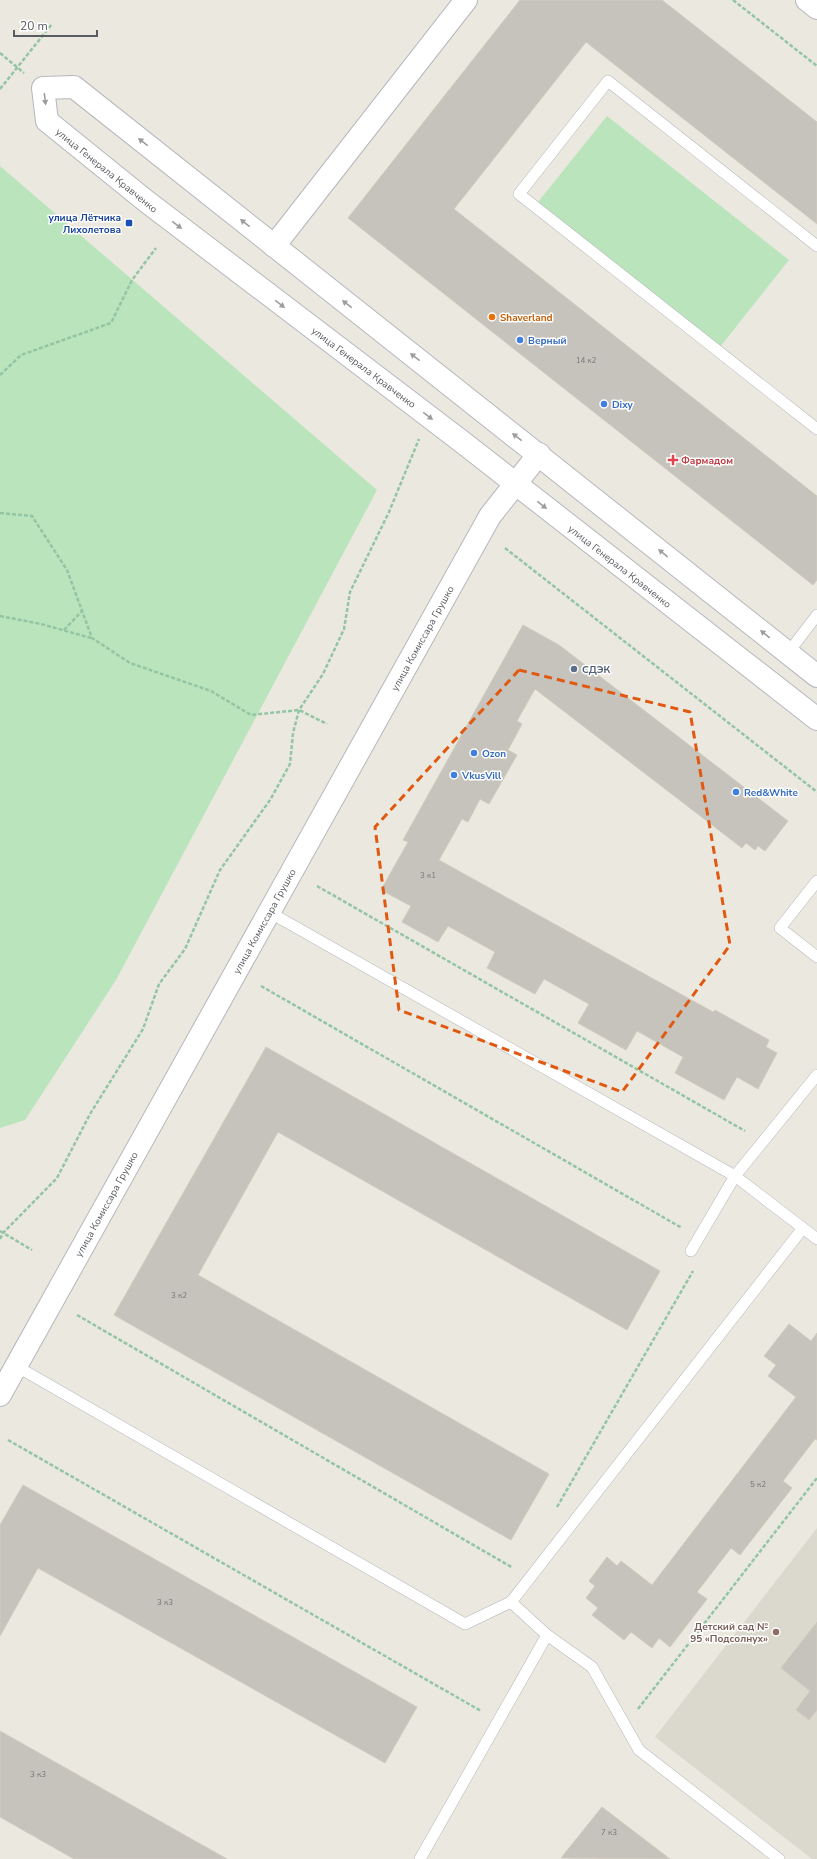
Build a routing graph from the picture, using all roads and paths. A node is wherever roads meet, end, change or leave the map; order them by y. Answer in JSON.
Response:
{"nodes":[{"id":1,"x":466,"y":0,"type":"edge"},
{"id":2,"x":733,"y":0,"type":"edge"},
{"id":3,"x":807,"y":0,"type":"edge"},
{"id":4,"x":817,"y":8,"type":"edge"},
{"id":5,"x":52,"y":24,"type":"dead end"},
{"id":6,"x":0,"y":53,"type":"edge"},
{"id":7,"x":817,"y":66,"type":"edge"},
{"id":8,"x":18,"y":67,"type":"junction"},
{"id":9,"x":43,"y":88,"type":"junction"},
{"id":10,"x":0,"y":89,"type":"edge"},
{"id":11,"x":274,"y":246,"type":"junction"},
{"id":12,"x":817,"y":246,"type":"edge"},
{"id":13,"x":156,"y":248,"type":"dead end"},
{"id":14,"x":0,"y":375,"type":"edge"},
{"id":15,"x":817,"y":430,"type":"edge"},
{"id":16,"x":419,"y":439,"type":"dead end"},
{"id":17,"x":539,"y":454,"type":"junction"},
{"id":18,"x":515,"y":484,"type":"junction"},
{"id":19,"x":0,"y":513,"type":"edge"},
{"id":20,"x":505,"y":548,"type":"dead end"},
{"id":21,"x":82,"y":611,"type":"junction"},
{"id":22,"x":817,"y":615,"type":"edge"},
{"id":23,"x":0,"y":616,"type":"edge"},
{"id":24,"x":64,"y":630,"type":"junction"},
{"id":25,"x":92,"y":638,"type":"junction"},
{"id":26,"x":788,"y":653,"type":"junction"},
{"id":27,"x":817,"y":676,"type":"edge"},
{"id":28,"x":298,"y":710,"type":"junction"},
{"id":29,"x":817,"y":719,"type":"edge"},
{"id":30,"x":327,"y":724,"type":"dead end"},
{"id":31,"x":817,"y":792,"type":"edge"},
{"id":32,"x":817,"y":881,"type":"edge"},
{"id":33,"x":317,"y":886,"type":"dead end"},
{"id":34,"x":269,"y":912,"type":"junction"},
{"id":35,"x":817,"y":957,"type":"edge"},
{"id":36,"x":261,"y":986,"type":"dead end"},
{"id":37,"x":817,"y":1075,"type":"edge"},
{"id":38,"x":763,"y":1142,"type":"junction"},
{"id":39,"x":735,"y":1176,"type":"junction"},
{"id":40,"x":803,"y":1228,"type":"junction"},
{"id":41,"x":0,"y":1231,"type":"edge"},
{"id":42,"x":3,"y":1233,"type":"junction"},
{"id":43,"x":697,"y":1237,"type":"junction"},
{"id":44,"x":0,"y":1238,"type":"edge"},
{"id":45,"x":817,"y":1239,"type":"edge"},
{"id":46,"x":32,"y":1250,"type":"dead end"},
{"id":47,"x":691,"y":1250,"type":"dead end"},
{"id":48,"x":77,"y":1315,"type":"dead end"},
{"id":49,"x":16,"y":1366,"type":"junction"},
{"id":50,"x":0,"y":1395,"type":"edge"},
{"id":51,"x":8,"y":1440,"type":"dead end"},
{"id":52,"x":817,"y":1478,"type":"edge"},
{"id":53,"x":554,"y":1513,"type":"dead end"},
{"id":54,"x":518,"y":1563,"type":"dead end"},
{"id":55,"x":514,"y":1568,"type":"junction"},
{"id":56,"x":511,"y":1602,"type":"junction"},
{"id":57,"x":547,"y":1635,"type":"junction"},
{"id":58,"x":498,"y":1721,"type":"junction"},
{"id":59,"x":625,"y":1725,"type":"junction"},
{"id":60,"x":420,"y":1859,"type":"edge"},
{"id":61,"x":779,"y":1859,"type":"edge"}],
"edges":[{"from":1,"to":11,"type":"street"},
{"from":2,"to":7,"type":"path"},
{"from":3,"to":4,"type":"street"},
{"from":5,"to":8,"type":"path"},
{"from":6,"to":8,"type":"path"},
{"from":8,"to":9,"type":"path"},
{"from":8,"to":10,"type":"path"},
{"from":11,"to":9,"type":"street","one_way":true},
{"from":9,"to":18,"type":"street","name":"улица Генерала Кравченко","one_way":true},
{"from":17,"to":11,"type":"street","one_way":true},
{"from":12,"to":15,"type":"lane"},
{"from":13,"to":14,"type":"path"},
{"from":16,"to":28,"type":"path"},
{"from":17,"to":18,"type":"street","name":"улица Комиссара Грушко"},
{"from":26,"to":17,"type":"street","one_way":true},
{"from":18,"to":29,"type":"street","name":"улица Генерала Кравченко","one_way":true},
{"from":18,"to":34,"type":"street","name":"улица Комиссара Грушко"},
{"from":19,"to":21,"type":"path"},
{"from":20,"to":31,"type":"path"},
{"from":21,"to":24,"type":"path"},
{"from":21,"to":25,"type":"path"},
{"from":22,"to":26,"type":"lane"},
{"from":23,"to":24,"type":"path"},
{"from":24,"to":25,"type":"path"},
{"from":25,"to":28,"type":"path"},
{"from":26,"to":27,"type":"street"},
{"from":28,"to":30,"type":"path"},
{"from":28,"to":42,"type":"path"},
{"from":32,"to":35,"type":"lane"},
{"from":33,"to":38,"type":"path"},
{"from":34,"to":39,"type":"lane"},
{"from":34,"to":49,"type":"street","name":"улица Комиссара Грушко"},
{"from":36,"to":43,"type":"path"},
{"from":37,"to":38,"type":"lane"},
{"from":38,"to":39,"type":"lane"},
{"from":39,"to":40,"type":"lane"},
{"from":39,"to":43,"type":"lane"},
{"from":40,"to":45,"type":"lane"},
{"from":40,"to":56,"type":"lane"},
{"from":41,"to":42,"type":"path"},
{"from":42,"to":44,"type":"path"},
{"from":42,"to":46,"type":"path"},
{"from":43,"to":47,"type":"lane"},
{"from":43,"to":53,"type":"path"},
{"from":48,"to":55,"type":"path"},
{"from":49,"to":50,"type":"street","name":"улица Комиссара Грушко"},
{"from":49,"to":56,"type":"lane"},
{"from":51,"to":58,"type":"path"},
{"from":52,"to":59,"type":"path"},
{"from":54,"to":55,"type":"path"},
{"from":55,"to":56,"type":"path"},
{"from":56,"to":57,"type":"lane"},
{"from":57,"to":58,"type":"lane"},
{"from":57,"to":59,"type":"lane"},
{"from":58,"to":60,"type":"lane"},
{"from":59,"to":61,"type":"lane"}]}
